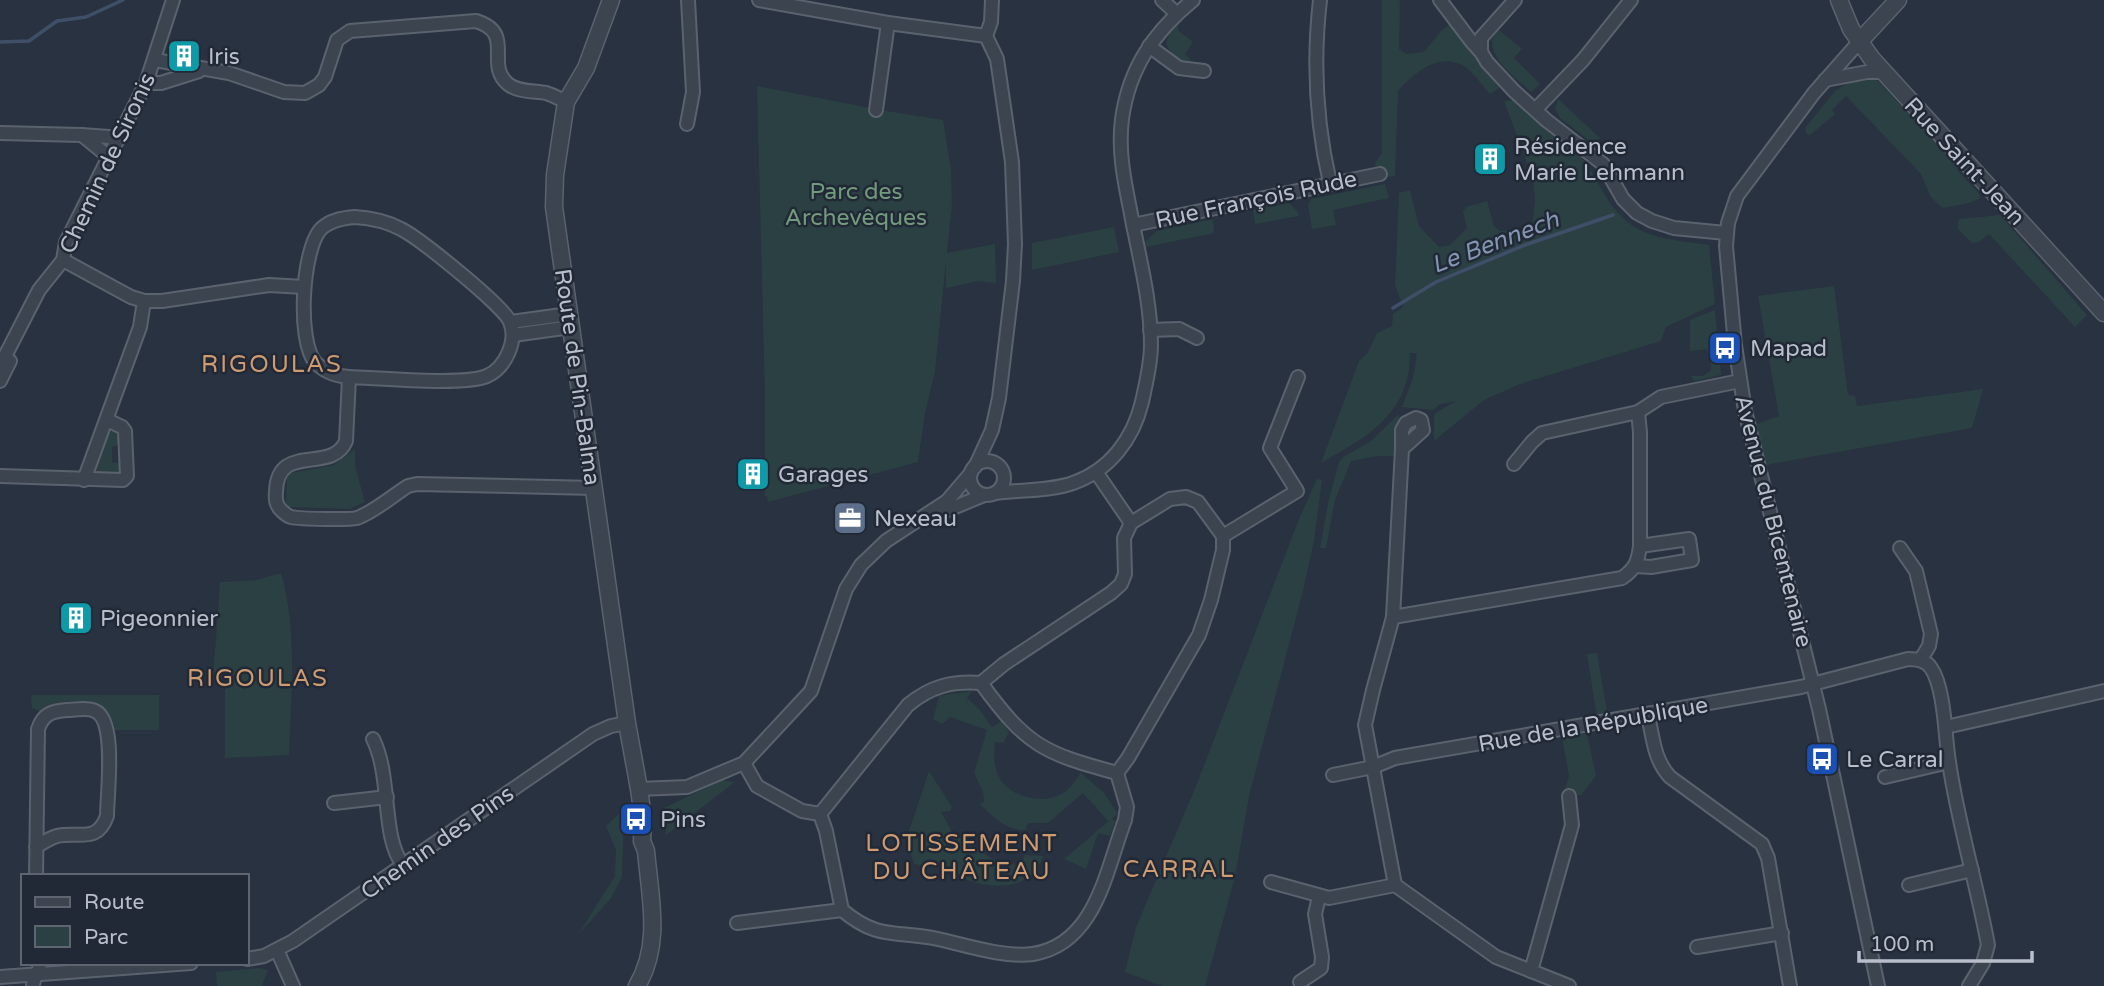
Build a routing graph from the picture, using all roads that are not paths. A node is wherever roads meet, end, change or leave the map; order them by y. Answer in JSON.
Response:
{"nodes":[{"id":1,"x":173,"y":0,"type":"edge"},
{"id":2,"x":611,"y":0,"type":"edge"},
{"id":3,"x":688,"y":0,"type":"edge"},
{"id":4,"x":759,"y":0,"type":"edge"},
{"id":5,"x":992,"y":0,"type":"edge"},
{"id":6,"x":1162,"y":0,"type":"edge"},
{"id":7,"x":1193,"y":0,"type":"edge"},
{"id":8,"x":1320,"y":0,"type":"edge"},
{"id":9,"x":1440,"y":0,"type":"edge"},
{"id":10,"x":1515,"y":0,"type":"edge"},
{"id":11,"x":1839,"y":0,"type":"edge"},
{"id":12,"x":1898,"y":0,"type":"edge"},
{"id":13,"x":1624,"y":3,"type":"edge"},
{"id":14,"x":1177,"y":14,"type":"junction"},
{"id":15,"x":888,"y":23,"type":"junction"},
{"id":16,"x":986,"y":36,"type":"junction"},
{"id":17,"x":1859,"y":42,"type":"junction"},
{"id":18,"x":1149,"y":46,"type":"junction"},
{"id":19,"x":1481,"y":52,"type":"junction"},
{"id":20,"x":155,"y":60,"type":"junction"},
{"id":21,"x":203,"y":70,"type":"junction"},
{"id":22,"x":1204,"y":71,"type":"dead end"},
{"id":23,"x":1884,"y":72,"type":"junction"},
{"id":24,"x":1825,"y":80,"type":"junction"},
{"id":25,"x":146,"y":83,"type":"junction"},
{"id":26,"x":566,"y":102,"type":"junction"},
{"id":27,"x":1536,"y":109,"type":"junction"},
{"id":28,"x":876,"y":110,"type":"dead end"},
{"id":29,"x":688,"y":124,"type":"dead end"},
{"id":30,"x":0,"y":133,"type":"edge"},
{"id":31,"x":81,"y":135,"type":"junction"},
{"id":32,"x":118,"y":140,"type":"junction"},
{"id":33,"x":109,"y":157,"type":"junction"},
{"id":34,"x":1380,"y":174,"type":"dead end"},
{"id":35,"x":1330,"y":183,"type":"junction"},
{"id":36,"x":1133,"y":225,"type":"junction"},
{"id":37,"x":1726,"y":233,"type":"junction"},
{"id":38,"x":63,"y":260,"type":"junction"},
{"id":39,"x":46,"y":281,"type":"junction"},
{"id":40,"x":304,"y":287,"type":"junction"},
{"id":41,"x":144,"y":301,"type":"junction"},
{"id":42,"x":2104,"y":313,"type":"edge"},
{"id":43,"x":570,"y":321,"type":"junction"},
{"id":44,"x":512,"y":328,"type":"junction"},
{"id":45,"x":1150,"y":330,"type":"junction"},
{"id":46,"x":1196,"y":338,"type":"dead end"},
{"id":47,"x":0,"y":366,"type":"edge"},
{"id":48,"x":349,"y":377,"type":"junction"},
{"id":49,"x":1297,"y":377,"type":"dead end"},
{"id":50,"x":0,"y":381,"type":"edge"},
{"id":51,"x":1740,"y":381,"type":"junction"},
{"id":52,"x":1637,"y":412,"type":"junction"},
{"id":53,"x":107,"y":420,"type":"junction"},
{"id":54,"x":992,"y":430,"type":"junction"},
{"id":55,"x":1402,"y":449,"type":"dead end"},
{"id":56,"x":1514,"y":464,"type":"dead end"},
{"id":57,"x":1001,"y":469,"type":"junction"},
{"id":58,"x":973,"y":470,"type":"junction"},
{"id":59,"x":1096,"y":472,"type":"junction"},
{"id":60,"x":0,"y":475,"type":"edge"},
{"id":61,"x":84,"y":480,"type":"junction"},
{"id":62,"x":594,"y":488,"type":"junction"},
{"id":63,"x":1036,"y":488,"type":"junction"},
{"id":64,"x":989,"y":494,"type":"junction"},
{"id":65,"x":916,"y":523,"type":"junction"},
{"id":66,"x":1131,"y":523,"type":"junction"},
{"id":67,"x":1223,"y":536,"type":"junction"},
{"id":68,"x":1640,"y":546,"type":"junction"},
{"id":69,"x":1900,"y":548,"type":"dead end"},
{"id":70,"x":1636,"y":566,"type":"junction"},
{"id":71,"x":1393,"y":617,"type":"junction"},
{"id":72,"x":1921,"y":659,"type":"junction"},
{"id":73,"x":981,"y":683,"type":"junction"},
{"id":74,"x":1813,"y":683,"type":"junction"},
{"id":75,"x":2104,"y":691,"type":"edge"},
{"id":76,"x":1648,"y":715,"type":"junction"},
{"id":77,"x":627,"y":723,"type":"junction"},
{"id":78,"x":1946,"y":727,"type":"junction"},
{"id":79,"x":373,"y":740,"type":"dead end"},
{"id":80,"x":1949,"y":762,"type":"junction"},
{"id":81,"x":744,"y":763,"type":"junction"},
{"id":82,"x":1373,"y":767,"type":"junction"},
{"id":83,"x":1117,"y":773,"type":"junction"},
{"id":84,"x":1333,"y":775,"type":"dead end"},
{"id":85,"x":1885,"y":777,"type":"dead end"},
{"id":86,"x":643,"y":788,"type":"junction"},
{"id":87,"x":1569,"y":796,"type":"dead end"},
{"id":88,"x":387,"y":797,"type":"junction"},
{"id":89,"x":334,"y":803,"type":"dead end"},
{"id":90,"x":820,"y":814,"type":"junction"},
{"id":91,"x":36,"y":847,"type":"junction"},
{"id":92,"x":403,"y":865,"type":"junction"},
{"id":93,"x":1972,"y":870,"type":"junction"},
{"id":94,"x":36,"y":874,"type":"edge"},
{"id":95,"x":1271,"y":883,"type":"dead end"},
{"id":96,"x":1909,"y":885,"type":"dead end"},
{"id":97,"x":1395,"y":886,"type":"junction"},
{"id":98,"x":1319,"y":897,"type":"junction"},
{"id":99,"x":842,"y":910,"type":"junction"},
{"id":100,"x":737,"y":923,"type":"dead end"},
{"id":101,"x":1782,"y":933,"type":"junction"},
{"id":102,"x":1697,"y":947,"type":"dead end"},
{"id":103,"x":277,"y":950,"type":"junction"},
{"id":104,"x":248,"y":959,"type":"edge"},
{"id":105,"x":163,"y":965,"type":"edge"},
{"id":106,"x":1531,"y":971,"type":"junction"},
{"id":107,"x":37,"y":974,"type":"edge"},
{"id":108,"x":0,"y":977,"type":"edge"},
{"id":109,"x":1300,"y":982,"type":"dead end"},
{"id":110,"x":293,"y":986,"type":"edge"},
{"id":111,"x":637,"y":986,"type":"edge"},
{"id":112,"x":1569,"y":986,"type":"edge"},
{"id":113,"x":1790,"y":986,"type":"edge"},
{"id":114,"x":1878,"y":986,"type":"edge"},
{"id":115,"x":1969,"y":986,"type":"edge"}],
"edges":[{"from":1,"to":20,"type":"street","name":"Chemin de Sironis"},
{"from":2,"to":26,"type":"street","name":"Route de Pin-Balma"},
{"from":3,"to":29,"type":"street"},
{"from":4,"to":15,"type":"street"},
{"from":5,"to":16,"type":"street"},
{"from":6,"to":14,"type":"street"},
{"from":7,"to":14,"type":"street"},
{"from":8,"to":35,"type":"street"},
{"from":9,"to":19,"type":"street"},
{"from":10,"to":19,"type":"street"},
{"from":11,"to":17,"type":"street","name":"Rue Saint-Jean"},
{"from":12,"to":17,"type":"street"},
{"from":13,"to":27,"type":"street"},
{"from":14,"to":18,"type":"street"},
{"from":15,"to":16,"type":"street"},
{"from":15,"to":28,"type":"street"},
{"from":16,"to":54,"type":"street"},
{"from":17,"to":23,"type":"street","name":"Rue Saint-Jean"},
{"from":17,"to":24,"type":"street","name":"Avenue du Bicentenaire"},
{"from":18,"to":22,"type":"street"},
{"from":18,"to":36,"type":"street"},
{"from":19,"to":27,"type":"street"},
{"from":20,"to":21,"type":"street"},
{"from":20,"to":25,"type":"street","name":"Chemin de Sironis"},
{"from":21,"to":25,"type":"street"},
{"from":21,"to":26,"type":"street"},
{"from":23,"to":24,"type":"street"},
{"from":23,"to":42,"type":"street","name":"Rue Saint-Jean"},
{"from":24,"to":37,"type":"street","name":"Avenue du Bicentenaire"},
{"from":25,"to":32,"type":"street","name":"Chemin de Sironis"},
{"from":26,"to":43,"type":"street","name":"Route de Pin-Balma"},
{"from":27,"to":37,"type":"street"},
{"from":30,"to":31,"type":"street"},
{"from":31,"to":32,"type":"street"},
{"from":31,"to":33,"type":"street"},
{"from":32,"to":33,"type":"street","name":"Chemin de Sironis"},
{"from":33,"to":38,"type":"street","name":"Chemin de Sironis"},
{"from":34,"to":35,"type":"street","name":"Rue François Rude"},
{"from":35,"to":36,"type":"street","name":"Rue François Rude"},
{"from":36,"to":45,"type":"street"},
{"from":37,"to":51,"type":"street","name":"Avenue du Bicentenaire"},
{"from":38,"to":39,"type":"street","name":"Chemin de Sironis"},
{"from":38,"to":41,"type":"street"},
{"from":39,"to":47,"type":"street","name":"Chemin de Sironis"},
{"from":39,"to":50,"type":"street","name":"Chemin de Sironis"},
{"from":40,"to":41,"type":"street"},
{"from":40,"to":44,"type":"street"},
{"from":40,"to":48,"type":"street"},
{"from":41,"to":53,"type":"street"},
{"from":43,"to":44,"type":"street"},
{"from":43,"to":62,"type":"street","name":"Route de Pin-Balma"},
{"from":44,"to":48,"type":"street"},
{"from":45,"to":46,"type":"street"},
{"from":45,"to":59,"type":"street"},
{"from":48,"to":62,"type":"street"},
{"from":49,"to":67,"type":"street"},
{"from":51,"to":52,"type":"street"},
{"from":51,"to":74,"type":"street","name":"Avenue du Bicentenaire"},
{"from":52,"to":56,"type":"street"},
{"from":52,"to":68,"type":"street"},
{"from":53,"to":61,"type":"street"},
{"from":53,"to":61,"type":"street"},
{"from":54,"to":57,"type":"street"},
{"from":54,"to":58,"type":"street"},
{"from":55,"to":71,"type":"street"},
{"from":57,"to":58,"type":"street"},
{"from":57,"to":63,"type":"street"},
{"from":57,"to":64,"type":"street"},
{"from":58,"to":64,"type":"street"},
{"from":58,"to":65,"type":"street"},
{"from":59,"to":63,"type":"street"},
{"from":59,"to":66,"type":"street"},
{"from":60,"to":61,"type":"street"},
{"from":62,"to":77,"type":"street","name":"Route de Pin-Balma"},
{"from":63,"to":64,"type":"street"},
{"from":64,"to":65,"type":"street"},
{"from":65,"to":81,"type":"street"},
{"from":66,"to":67,"type":"street"},
{"from":66,"to":73,"type":"street"},
{"from":67,"to":83,"type":"street"},
{"from":68,"to":70,"type":"street"},
{"from":68,"to":70,"type":"street"},
{"from":69,"to":72,"type":"street"},
{"from":70,"to":71,"type":"street"},
{"from":71,"to":82,"type":"street"},
{"from":72,"to":74,"type":"street","name":"Rue de la République"},
{"from":72,"to":78,"type":"street"},
{"from":73,"to":83,"type":"street"},
{"from":73,"to":90,"type":"street"},
{"from":74,"to":76,"type":"street","name":"Rue de la République"},
{"from":74,"to":114,"type":"street","name":"Avenue du Bicentenaire"},
{"from":75,"to":78,"type":"street"},
{"from":76,"to":82,"type":"street","name":"Rue de la République"},
{"from":76,"to":101,"type":"street"},
{"from":77,"to":86,"type":"street","name":"Route de Pin-Balma"},
{"from":77,"to":92,"type":"street","name":"Chemin des Pins"},
{"from":78,"to":80,"type":"street"},
{"from":79,"to":88,"type":"street"},
{"from":80,"to":85,"type":"street"},
{"from":80,"to":93,"type":"street"},
{"from":81,"to":86,"type":"street"},
{"from":81,"to":90,"type":"street"},
{"from":82,"to":84,"type":"street","name":"Rue de la République"},
{"from":82,"to":97,"type":"street"},
{"from":83,"to":99,"type":"street"},
{"from":86,"to":111,"type":"street","name":"Route de Pin-Balma"},
{"from":87,"to":106,"type":"street"},
{"from":88,"to":89,"type":"street"},
{"from":88,"to":92,"type":"street"},
{"from":90,"to":99,"type":"street"},
{"from":91,"to":91,"type":"street"},
{"from":91,"to":94,"type":"street"},
{"from":92,"to":103,"type":"street","name":"Chemin des Pins"},
{"from":93,"to":96,"type":"street"},
{"from":93,"to":115,"type":"street"},
{"from":95,"to":98,"type":"street"},
{"from":97,"to":98,"type":"street"},
{"from":97,"to":106,"type":"street"},
{"from":98,"to":109,"type":"street"},
{"from":99,"to":100,"type":"street"},
{"from":101,"to":102,"type":"street"},
{"from":101,"to":113,"type":"street"},
{"from":103,"to":104,"type":"street","name":"Chemin des Pins"},
{"from":103,"to":110,"type":"street"},
{"from":105,"to":107,"type":"street"},
{"from":106,"to":112,"type":"street"},
{"from":107,"to":108,"type":"street"}]}
